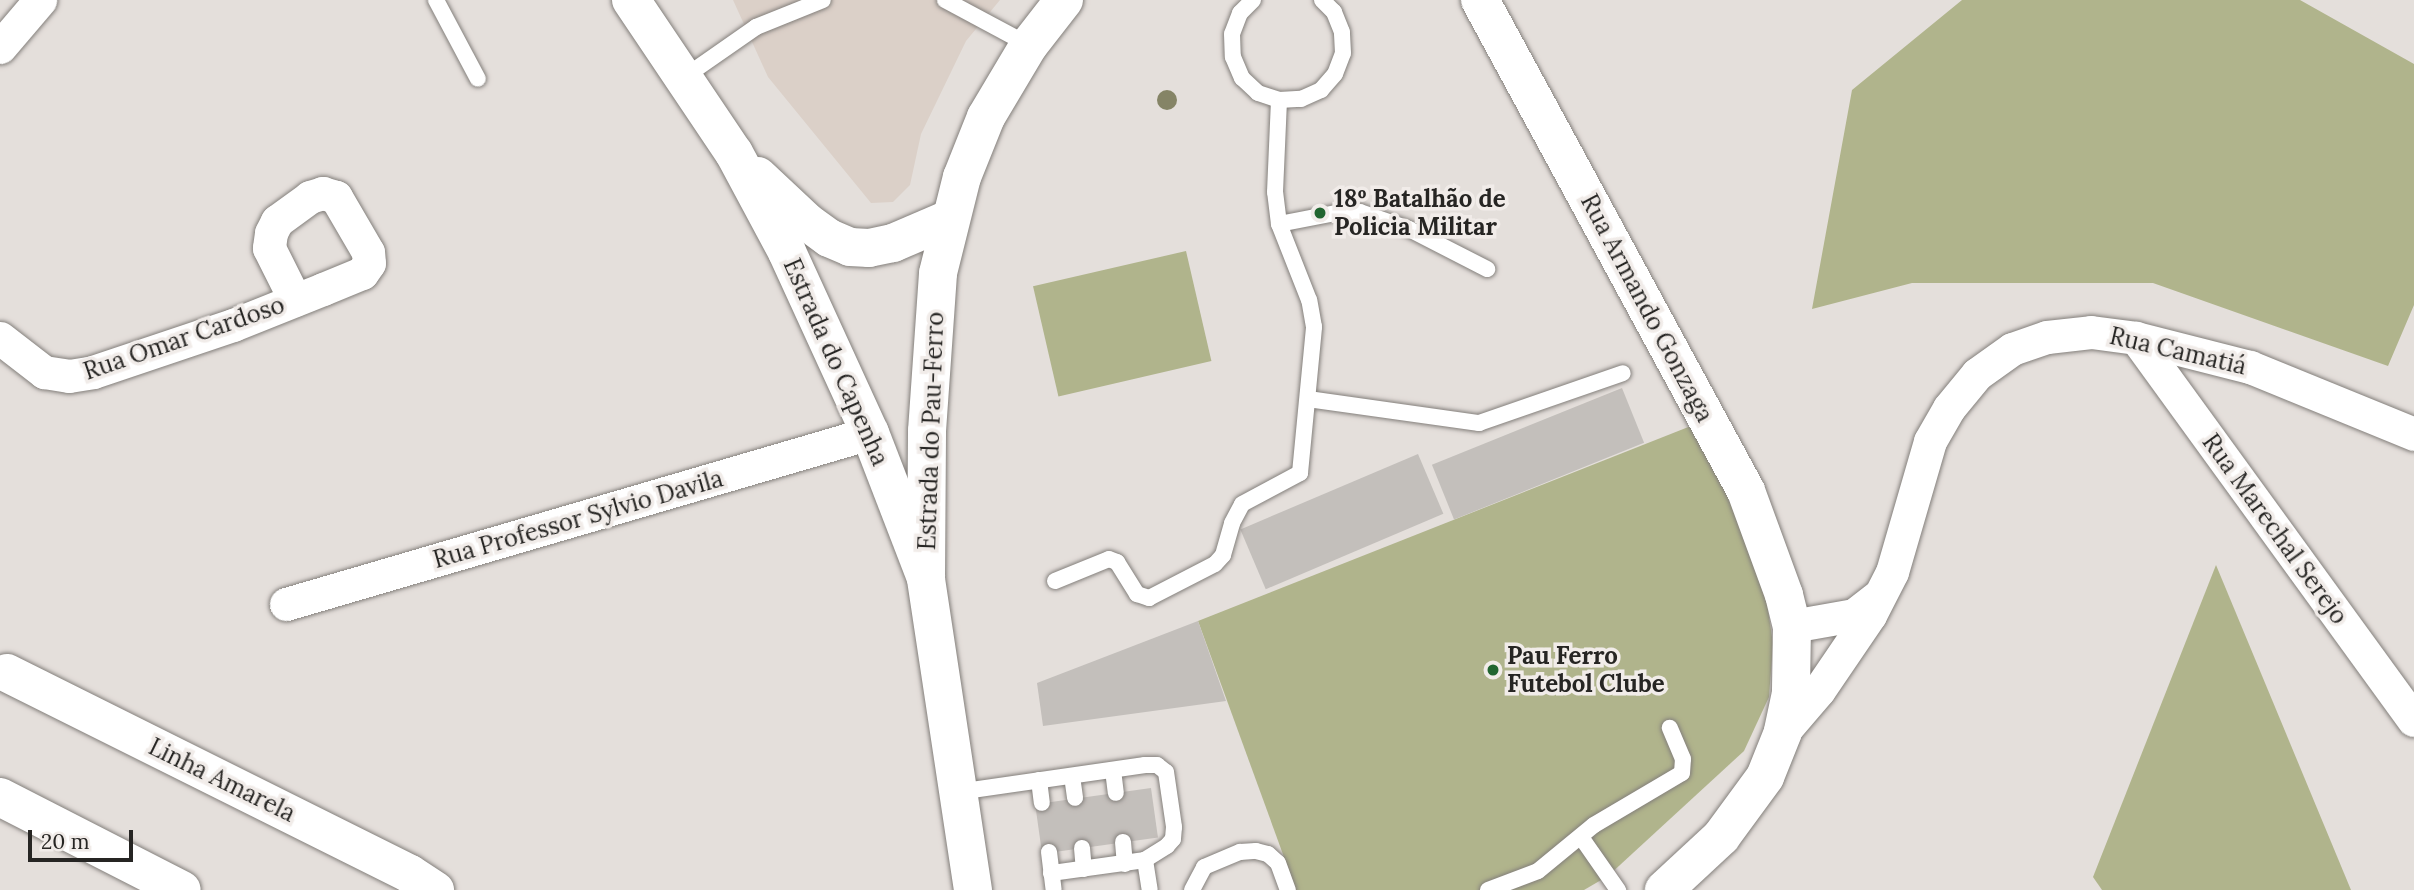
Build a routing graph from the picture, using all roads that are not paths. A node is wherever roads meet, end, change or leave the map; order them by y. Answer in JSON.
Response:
{"nodes":[{"id":1,"x":40,"y":0,"type":"edge"},
{"id":2,"x":436,"y":0,"type":"edge"},
{"id":3,"x":631,"y":0,"type":"edge"},
{"id":4,"x":823,"y":0,"type":"edge"},
{"id":5,"x":945,"y":0,"type":"edge"},
{"id":6,"x":1064,"y":0,"type":"edge"},
{"id":7,"x":1253,"y":0,"type":"edge"},
{"id":8,"x":1322,"y":0,"type":"edge"},
{"id":9,"x":1480,"y":0,"type":"edge"},
{"id":10,"x":1029,"y":45,"type":"junction"},
{"id":11,"x":0,"y":47,"type":"edge"},
{"id":12,"x":684,"y":78,"type":"junction"},
{"id":13,"x":478,"y":79,"type":"dead end"},
{"id":14,"x":1279,"y":100,"type":"junction"},
{"id":15,"x":734,"y":153,"type":"junction"},
{"id":16,"x":949,"y":219,"type":"junction"},
{"id":17,"x":1279,"y":224,"type":"junction"},
{"id":18,"x":1487,"y":269,"type":"dead end"},
{"id":19,"x":295,"y":300,"type":"dead end"},
{"id":20,"x":0,"y":338,"type":"edge"},
{"id":21,"x":2136,"y":338,"type":"junction"},
{"id":22,"x":1623,"y":373,"type":"dead end"},
{"id":23,"x":1308,"y":398,"type":"junction"},
{"id":24,"x":870,"y":433,"type":"junction"},
{"id":25,"x":2414,"y":433,"type":"edge"},
{"id":26,"x":926,"y":578,"type":"junction"},
{"id":27,"x":1055,"y":581,"type":"dead end"},
{"id":28,"x":1877,"y":597,"type":"junction"},
{"id":29,"x":286,"y":604,"type":"dead end"},
{"id":30,"x":1792,"y":626,"type":"junction"},
{"id":31,"x":6,"y":673,"type":"dead end"},
{"id":32,"x":2414,"y":720,"type":"edge"},
{"id":33,"x":1670,"y":728,"type":"dead end"},
{"id":34,"x":1783,"y":732,"type":"junction"},
{"id":35,"x":1113,"y":770,"type":"junction"},
{"id":36,"x":1072,"y":776,"type":"junction"},
{"id":37,"x":1039,"y":780,"type":"junction"},
{"id":38,"x":958,"y":792,"type":"junction"},
{"id":39,"x":1116,"y":793,"type":"dead end"},
{"id":40,"x":0,"y":797,"type":"edge"},
{"id":41,"x":1075,"y":798,"type":"dead end"},
{"id":42,"x":1042,"y":803,"type":"dead end"},
{"id":43,"x":1581,"y":836,"type":"junction"},
{"id":44,"x":1123,"y":842,"type":"dead end"},
{"id":45,"x":1082,"y":848,"type":"dead end"},
{"id":46,"x":1048,"y":852,"type":"dead end"},
{"id":47,"x":1145,"y":860,"type":"junction"},
{"id":48,"x":1125,"y":864,"type":"junction"},
{"id":49,"x":1084,"y":869,"type":"junction"},
{"id":50,"x":1051,"y":873,"type":"junction"},
{"id":51,"x":182,"y":890,"type":"edge"},
{"id":52,"x":435,"y":890,"type":"edge"},
{"id":53,"x":973,"y":890,"type":"edge"},
{"id":54,"x":1054,"y":890,"type":"edge"},
{"id":55,"x":1150,"y":890,"type":"edge"},
{"id":56,"x":1192,"y":890,"type":"edge"},
{"id":57,"x":1288,"y":890,"type":"edge"},
{"id":58,"x":1488,"y":890,"type":"edge"},
{"id":59,"x":1618,"y":890,"type":"edge"},
{"id":60,"x":1664,"y":890,"type":"edge"}],
"edges":[{"from":1,"to":11,"type":"street"},
{"from":2,"to":13,"type":"lane"},
{"from":3,"to":12,"type":"main road","name":"Estrada do Capenha"},
{"from":4,"to":12,"type":"lane"},
{"from":5,"to":10,"type":"lane"},
{"from":6,"to":10,"type":"main road","name":"Estrada do Pau-Ferro"},
{"from":7,"to":14,"type":"lane"},
{"from":8,"to":14,"type":"lane"},
{"from":9,"to":30,"type":"main road","name":"Rua Armando Gonzaga"},
{"from":10,"to":16,"type":"main road","name":"Estrada do Pau-Ferro"},
{"from":12,"to":15,"type":"main road","name":"Estrada do Capenha"},
{"from":14,"to":17,"type":"lane"},
{"from":15,"to":16,"type":"main road","name":"Estrada do Capenha"},
{"from":15,"to":24,"type":"main road","name":"Estrada do Capenha"},
{"from":16,"to":26,"type":"main road","name":"Estrada do Pau-Ferro"},
{"from":17,"to":18,"type":"lane"},
{"from":17,"to":23,"type":"lane"},
{"from":19,"to":20,"type":"street","name":"Rua Omar Cardoso"},
{"from":21,"to":25,"type":"street","name":"Rua Camatiá"},
{"from":21,"to":28,"type":"street","name":"Rua Camatiá"},
{"from":21,"to":32,"type":"street","name":"Rua Marechal Serejo"},
{"from":22,"to":23,"type":"lane"},
{"from":23,"to":27,"type":"lane"},
{"from":24,"to":26,"type":"main road","name":"Estrada do Capenha"},
{"from":24,"to":29,"type":"street","name":"Rua Professor Sylvio Davila"},
{"from":26,"to":38,"type":"main road","name":"Estrada do Pau-Ferro"},
{"from":28,"to":30,"type":"street","name":"Rua Camatiá"},
{"from":28,"to":34,"type":"street","name":"Rua Camatiá"},
{"from":30,"to":34,"type":"main road","name":"Rua Camatiá"},
{"from":31,"to":52,"type":"main road","name":"Linha Amarela"},
{"from":33,"to":43,"type":"lane"},
{"from":34,"to":60,"type":"main road","name":"Rua Camatiá"},
{"from":35,"to":36,"type":"lane"},
{"from":35,"to":39,"type":"lane"},
{"from":35,"to":47,"type":"lane"},
{"from":36,"to":37,"type":"lane"},
{"from":36,"to":41,"type":"lane"},
{"from":37,"to":38,"type":"lane"},
{"from":37,"to":42,"type":"lane"},
{"from":38,"to":53,"type":"main road","name":"Estrada do Pau-Ferro"},
{"from":40,"to":51,"type":"main road"},
{"from":43,"to":58,"type":"lane"},
{"from":43,"to":59,"type":"lane"},
{"from":44,"to":48,"type":"lane"},
{"from":45,"to":49,"type":"lane"},
{"from":46,"to":50,"type":"lane"},
{"from":47,"to":48,"type":"lane"},
{"from":47,"to":55,"type":"lane"},
{"from":48,"to":49,"type":"lane"},
{"from":49,"to":50,"type":"lane"},
{"from":50,"to":54,"type":"lane"},
{"from":56,"to":57,"type":"lane"}]}
